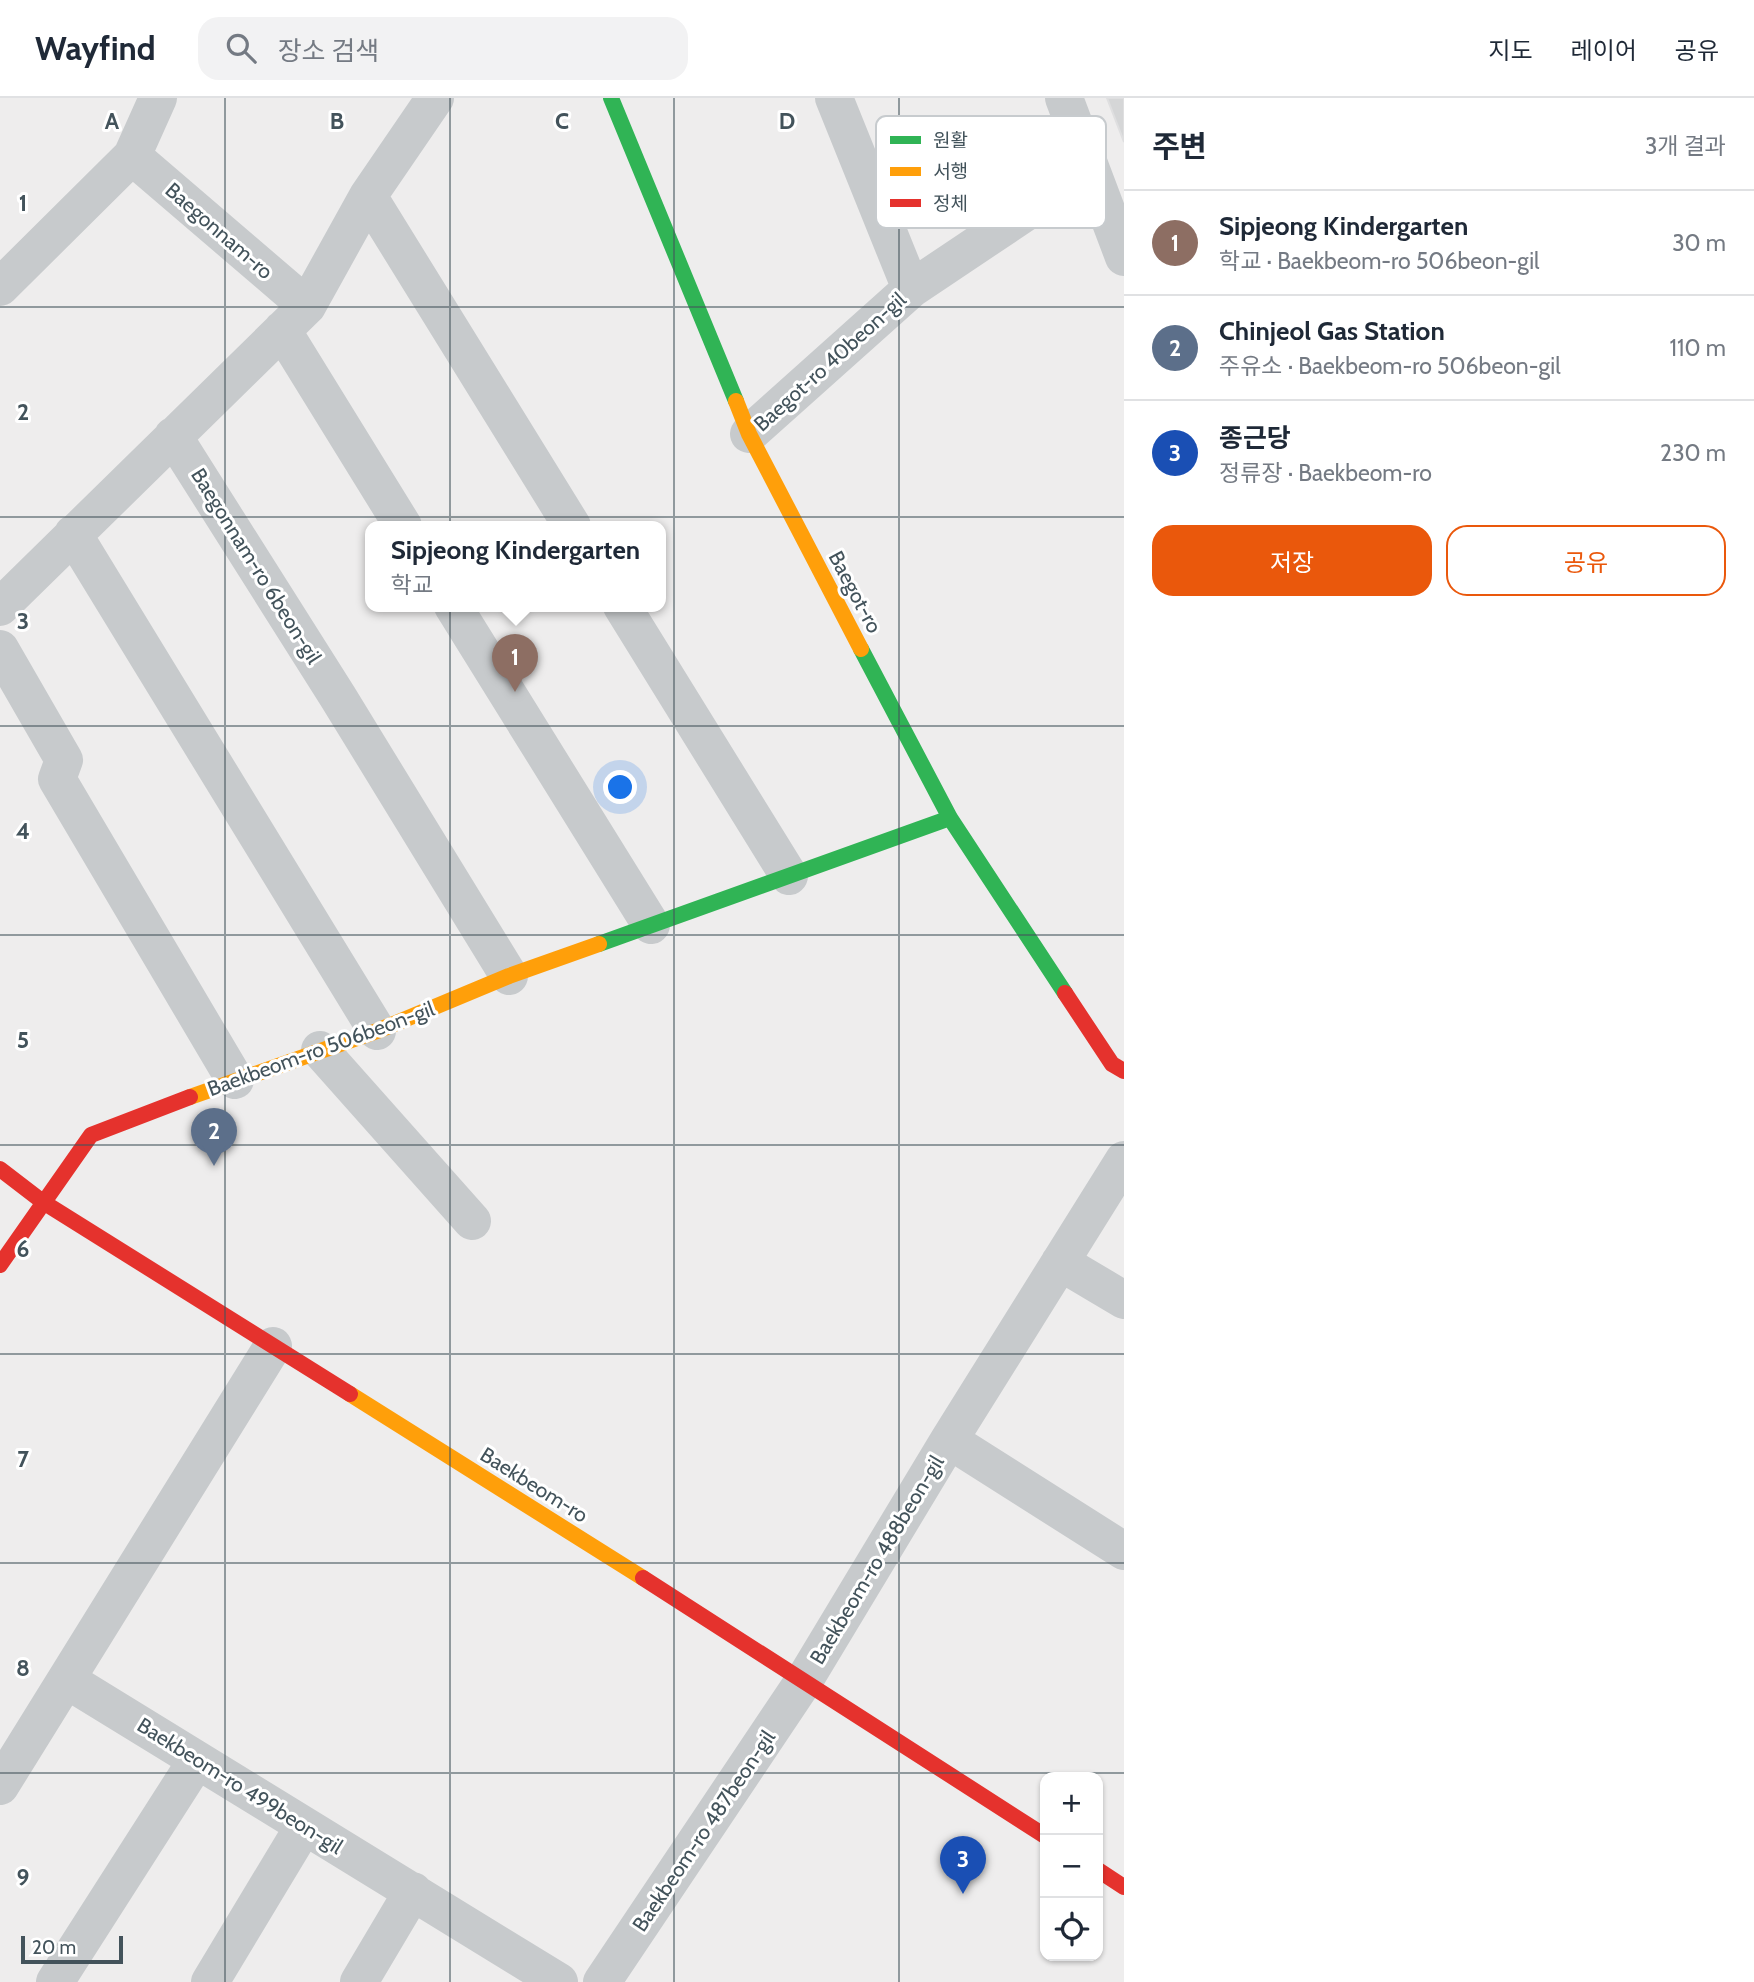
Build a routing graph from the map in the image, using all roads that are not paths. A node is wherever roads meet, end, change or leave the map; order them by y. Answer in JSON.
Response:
{"nodes":[{"id":1,"x":158,"y":98,"type":"edge"},
{"id":2,"x":435,"y":98,"type":"edge"},
{"id":3,"x":611,"y":98,"type":"edge"},
{"id":4,"x":1063,"y":98,"type":"edge"},
{"id":5,"x":838,"y":106,"type":"edge"},
{"id":6,"x":1070,"y":116,"type":"edge"},
{"id":7,"x":132,"y":156,"type":"junction"},
{"id":8,"x":368,"y":196,"type":"junction"},
{"id":9,"x":876,"y":201,"type":"edge"},
{"id":10,"x":1106,"y":210,"type":"edge"},
{"id":11,"x":887,"y":228,"type":"edge"},
{"id":12,"x":1002,"y":228,"type":"edge"},
{"id":13,"x":1124,"y":257,"type":"edge"},
{"id":14,"x":0,"y":287,"type":"edge"},
{"id":15,"x":911,"y":289,"type":"junction"},
{"id":16,"x":294,"y":318,"type":"junction"},
{"id":17,"x":749,"y":434,"type":"junction"},
{"id":18,"x":173,"y":436,"type":"junction"},
{"id":19,"x":400,"y":521,"type":"edge"},
{"id":20,"x":569,"y":521,"type":"edge"},
{"id":21,"x":73,"y":534,"type":"junction"},
{"id":22,"x":0,"y":607,"type":"edge"},
{"id":23,"x":457,"y":612,"type":"edge"},
{"id":24,"x":626,"y":612,"type":"edge"},
{"id":25,"x":0,"y":649,"type":"edge"},
{"id":26,"x":950,"y":818,"type":"junction"},
{"id":27,"x":789,"y":876,"type":"junction"},
{"id":28,"x":651,"y":925,"type":"junction"},
{"id":29,"x":509,"y":976,"type":"junction"},
{"id":30,"x":377,"y":1031,"type":"junction"},
{"id":31,"x":320,"y":1050,"type":"junction"},
{"id":32,"x":1124,"y":1071,"type":"edge"},
{"id":33,"x":235,"y":1080,"type":"junction"},
{"id":34,"x":1124,"y":1160,"type":"edge"},
{"id":35,"x":0,"y":1169,"type":"edge"},
{"id":36,"x":43,"y":1202,"type":"junction"},
{"id":37,"x":472,"y":1221,"type":"dead end"},
{"id":38,"x":1060,"y":1262,"type":"junction"},
{"id":39,"x":0,"y":1265,"type":"edge"},
{"id":40,"x":1124,"y":1300,"type":"edge"},
{"id":41,"x":273,"y":1346,"type":"junction"},
{"id":42,"x":949,"y":1440,"type":"junction"},
{"id":43,"x":1124,"y":1551,"type":"edge"},
{"id":44,"x":67,"y":1679,"type":"junction"},
{"id":45,"x":805,"y":1679,"type":"junction"},
{"id":46,"x":197,"y":1759,"type":"junction"},
{"id":47,"x":0,"y":1786,"type":"edge"},
{"id":48,"x":304,"y":1826,"type":"junction"},
{"id":49,"x":1043,"y":1835,"type":"edge"},
{"id":50,"x":1103,"y":1873,"type":"edge"},
{"id":51,"x":1124,"y":1887,"type":"edge"},
{"id":52,"x":413,"y":1891,"type":"junction"},
{"id":53,"x":536,"y":1976,"type":"edge"},
{"id":54,"x":55,"y":1982,"type":"edge"},
{"id":55,"x":210,"y":1982,"type":"edge"},
{"id":56,"x":359,"y":1982,"type":"edge"},
{"id":57,"x":602,"y":1982,"type":"edge"}],
"edges":[{"from":1,"to":7,"type":"street"},
{"from":2,"to":8,"type":"street"},
{"from":3,"to":17,"type":"street","name":"Baegot-ro"},
{"from":4,"to":6,"type":"street"},
{"from":5,"to":9,"type":"street","name":"Baegot-ro 40beon-gil"},
{"from":7,"to":14,"type":"street"},
{"from":7,"to":16,"type":"street","name":"Baegonnam-ro"},
{"from":8,"to":16,"type":"street"},
{"from":8,"to":20,"type":"street"},
{"from":10,"to":13,"type":"street"},
{"from":11,"to":15,"type":"street","name":"Baegot-ro 40beon-gil"},
{"from":12,"to":15,"type":"street","name":"Baegot-ro 40beon-gil"},
{"from":15,"to":17,"type":"street","name":"Baegot-ro 40beon-gil"},
{"from":16,"to":18,"type":"street"},
{"from":16,"to":19,"type":"street","name":"Baegonnam-ro"},
{"from":17,"to":26,"type":"street","name":"Baegot-ro"},
{"from":18,"to":21,"type":"street"},
{"from":18,"to":29,"type":"street","name":"Baegonnam-ro 6beon-gil"},
{"from":21,"to":22,"type":"street"},
{"from":21,"to":30,"type":"street"},
{"from":23,"to":28,"type":"street"},
{"from":24,"to":27,"type":"street"},
{"from":25,"to":33,"type":"street"},
{"from":26,"to":27,"type":"street","name":"Baekbeom-ro 506beon-gil"},
{"from":26,"to":32,"type":"street","name":"Baegot-ro"},
{"from":27,"to":28,"type":"street","name":"Baekbeom-ro 506beon-gil"},
{"from":28,"to":29,"type":"street","name":"Baekbeom-ro 506beon-gil"},
{"from":29,"to":30,"type":"street","name":"Baekbeom-ro 506beon-gil"},
{"from":30,"to":31,"type":"street","name":"Baekbeom-ro 506beon-gil"},
{"from":31,"to":33,"type":"street","name":"Baekbeom-ro 506beon-gil"},
{"from":31,"to":37,"type":"street"},
{"from":33,"to":36,"type":"street","name":"Baekbeom-ro 506beon-gil"},
{"from":34,"to":38,"type":"street","name":"Baekbeom-ro 488beon-gil"},
{"from":35,"to":36,"type":"street","name":"Baekbeom-ro"},
{"from":36,"to":39,"type":"street","name":"Baekbeom-ro 506beon-gil"},
{"from":36,"to":41,"type":"street","name":"Baekbeom-ro"},
{"from":38,"to":40,"type":"street"},
{"from":38,"to":42,"type":"street","name":"Baekbeom-ro 488beon-gil"},
{"from":41,"to":44,"type":"street"},
{"from":41,"to":45,"type":"street","name":"Baekbeom-ro"},
{"from":42,"to":43,"type":"street","name":"Baekbeom-ro 488beon-gil"},
{"from":42,"to":45,"type":"street","name":"Baekbeom-ro 488beon-gil"},
{"from":44,"to":46,"type":"street","name":"Baekbeom-ro 499beon-gil"},
{"from":44,"to":47,"type":"street"},
{"from":45,"to":49,"type":"street","name":"Baekbeom-ro"},
{"from":45,"to":57,"type":"street","name":"Baekbeom-ro 487beon-gil"},
{"from":46,"to":48,"type":"street","name":"Baekbeom-ro 499beon-gil"},
{"from":46,"to":54,"type":"street"},
{"from":48,"to":52,"type":"street","name":"Baekbeom-ro 499beon-gil"},
{"from":48,"to":55,"type":"street"},
{"from":50,"to":51,"type":"street"},
{"from":52,"to":53,"type":"street"},
{"from":52,"to":56,"type":"street"}]}
